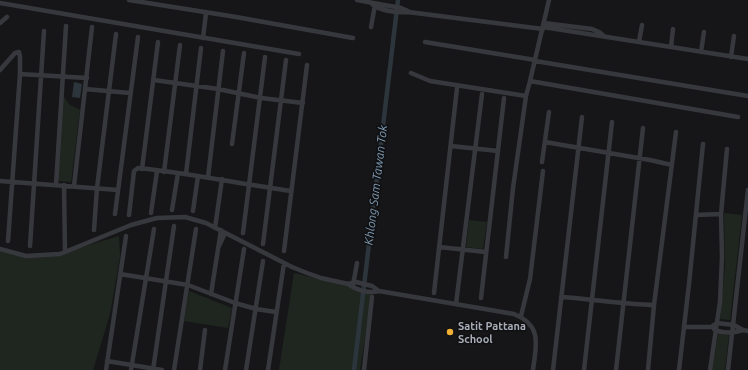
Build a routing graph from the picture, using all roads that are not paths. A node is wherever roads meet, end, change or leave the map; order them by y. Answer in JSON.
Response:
{"nodes":[{"id":1,"x":129,"y":0,"type":"edge"},
{"id":2,"x":357,"y":0,"type":"edge"},
{"id":3,"x":549,"y":0,"type":"edge"},
{"id":4,"x":0,"y":3,"type":"edge"},
{"id":5,"x":372,"y":3,"type":"edge"},
{"id":6,"x":206,"y":13,"type":"junction"},
{"id":7,"x":6,"y":17,"type":"dead end"},
{"id":8,"x":0,"y":23,"type":"edge"},
{"id":9,"x":642,"y":25,"type":"dead end"},
{"id":10,"x":66,"y":26,"type":"dead end"},
{"id":11,"x":371,"y":26,"type":"dead end"},
{"id":12,"x":543,"y":26,"type":"junction"},
{"id":13,"x":92,"y":27,"type":"dead end"},
{"id":14,"x":673,"y":29,"type":"dead end"},
{"id":15,"x":44,"y":31,"type":"dead end"},
{"id":16,"x":704,"y":32,"type":"dead end"},
{"id":17,"x":116,"y":34,"type":"dead end"},
{"id":18,"x":734,"y":36,"type":"dead end"},
{"id":19,"x":138,"y":37,"type":"dead end"},
{"id":20,"x":203,"y":38,"type":"junction"},
{"id":21,"x":353,"y":38,"type":"dead end"},
{"id":22,"x":158,"y":42,"type":"dead end"},
{"id":23,"x":426,"y":42,"type":"dead end"},
{"id":24,"x":638,"y":42,"type":"junction"},
{"id":25,"x":180,"y":45,"type":"dead end"},
{"id":26,"x":671,"y":47,"type":"junction"},
{"id":27,"x":201,"y":48,"type":"dead end"},
{"id":28,"x":223,"y":51,"type":"dead end"},
{"id":29,"x":701,"y":52,"type":"junction"},
{"id":30,"x":244,"y":53,"type":"dead end"},
{"id":31,"x":299,"y":54,"type":"dead end"},
{"id":32,"x":731,"y":56,"type":"junction"},
{"id":33,"x":265,"y":57,"type":"dead end"},
{"id":34,"x":748,"y":59,"type":"edge"},
{"id":35,"x":286,"y":60,"type":"dead end"},
{"id":36,"x":535,"y":60,"type":"junction"},
{"id":37,"x":307,"y":65,"type":"dead end"},
{"id":38,"x":0,"y":70,"type":"edge"},
{"id":39,"x":411,"y":73,"type":"dead end"},
{"id":40,"x":20,"y":74,"type":"junction"},
{"id":41,"x":41,"y":75,"type":"junction"},
{"id":42,"x":62,"y":77,"type":"junction"},
{"id":43,"x":87,"y":78,"type":"junction"},
{"id":44,"x":154,"y":80,"type":"junction"},
{"id":45,"x":530,"y":81,"type":"junction"},
{"id":46,"x":175,"y":84,"type":"junction"},
{"id":47,"x":196,"y":86,"type":"junction"},
{"id":48,"x":457,"y":88,"type":"dead end"},
{"id":49,"x":85,"y":89,"type":"junction"},
{"id":50,"x":218,"y":89,"type":"junction"},
{"id":51,"x":109,"y":91,"type":"junction"},
{"id":52,"x":130,"y":92,"type":"junction"},
{"id":53,"x":239,"y":94,"type":"junction"},
{"id":54,"x":482,"y":94,"type":"dead end"},
{"id":55,"x":526,"y":96,"type":"junction"},
{"id":56,"x":748,"y":96,"type":"edge"},
{"id":57,"x":261,"y":98,"type":"junction"},
{"id":58,"x":504,"y":98,"type":"dead end"},
{"id":59,"x":282,"y":100,"type":"junction"},
{"id":60,"x":303,"y":103,"type":"junction"},
{"id":61,"x":549,"y":112,"type":"dead end"},
{"id":62,"x":582,"y":117,"type":"dead end"},
{"id":63,"x":738,"y":118,"type":"dead end"},
{"id":64,"x":612,"y":122,"type":"dead end"},
{"id":65,"x":643,"y":128,"type":"dead end"},
{"id":66,"x":676,"y":132,"type":"dead end"},
{"id":67,"x":545,"y":142,"type":"junction"},
{"id":68,"x":232,"y":144,"type":"dead end"},
{"id":69,"x":703,"y":144,"type":"dead end"},
{"id":70,"x":451,"y":146,"type":"junction"},
{"id":71,"x":475,"y":148,"type":"junction"},
{"id":72,"x":578,"y":148,"type":"junction"},
{"id":73,"x":727,"y":149,"type":"dead end"},
{"id":74,"x":498,"y":151,"type":"junction"},
{"id":75,"x":608,"y":154,"type":"junction"},
{"id":76,"x":640,"y":158,"type":"junction"},
{"id":77,"x":542,"y":162,"type":"dead end"},
{"id":78,"x":672,"y":165,"type":"junction"},
{"id":79,"x":142,"y":169,"type":"junction"},
{"id":80,"x":157,"y":171,"type":"junction"},
{"id":81,"x":543,"y":171,"type":"dead end"},
{"id":82,"x":164,"y":172,"type":"junction"},
{"id":83,"x":178,"y":173,"type":"junction"},
{"id":84,"x":186,"y":174,"type":"junction"},
{"id":85,"x":198,"y":176,"type":"junction"},
{"id":86,"x":208,"y":177,"type":"junction"},
{"id":87,"x":222,"y":179,"type":"junction"},
{"id":88,"x":0,"y":181,"type":"edge"},
{"id":89,"x":12,"y":182,"type":"junction"},
{"id":90,"x":34,"y":183,"type":"junction"},
{"id":91,"x":56,"y":185,"type":"junction"},
{"id":92,"x":249,"y":185,"type":"junction"},
{"id":93,"x":64,"y":186,"type":"junction"},
{"id":94,"x":74,"y":186,"type":"junction"},
{"id":95,"x":97,"y":188,"type":"junction"},
{"id":96,"x":271,"y":188,"type":"junction"},
{"id":97,"x":118,"y":190,"type":"junction"},
{"id":98,"x":748,"y":190,"type":"edge"},
{"id":99,"x":291,"y":191,"type":"junction"},
{"id":100,"x":172,"y":210,"type":"dead end"},
{"id":101,"x":193,"y":211,"type":"dead end"},
{"id":102,"x":151,"y":213,"type":"dead end"},
{"id":103,"x":116,"y":214,"type":"dead end"},
{"id":104,"x":721,"y":214,"type":"junction"},
{"id":105,"x":129,"y":215,"type":"dead end"},
{"id":106,"x":696,"y":215,"type":"junction"},
{"id":107,"x":746,"y":221,"type":"edge"},
{"id":108,"x":174,"y":226,"type":"dead end"},
{"id":109,"x":215,"y":228,"type":"junction"},
{"id":110,"x":154,"y":229,"type":"dead end"},
{"id":111,"x":196,"y":229,"type":"dead end"},
{"id":112,"x":94,"y":230,"type":"dead end"},
{"id":113,"x":223,"y":232,"type":"junction"},
{"id":114,"x":243,"y":232,"type":"dead end"},
{"id":115,"x":126,"y":236,"type":"dead end"},
{"id":116,"x":8,"y":241,"type":"dead end"},
{"id":117,"x":263,"y":244,"type":"dead end"},
{"id":118,"x":30,"y":246,"type":"dead end"},
{"id":119,"x":439,"y":247,"type":"junction"},
{"id":120,"x":0,"y":249,"type":"edge"},
{"id":121,"x":244,"y":249,"type":"dead end"},
{"id":122,"x":463,"y":250,"type":"junction"},
{"id":123,"x":284,"y":251,"type":"dead end"},
{"id":124,"x":65,"y":252,"type":"junction"},
{"id":125,"x":486,"y":252,"type":"junction"},
{"id":126,"x":506,"y":257,"type":"dead end"},
{"id":127,"x":263,"y":261,"type":"dead end"},
{"id":128,"x":284,"y":263,"type":"junction"},
{"id":129,"x":357,"y":264,"type":"dead end"},
{"id":130,"x":120,"y":274,"type":"junction"},
{"id":131,"x":146,"y":277,"type":"junction"},
{"id":132,"x":167,"y":280,"type":"junction"},
{"id":133,"x":188,"y":285,"type":"junction"},
{"id":134,"x":353,"y":285,"type":"junction"},
{"id":135,"x":379,"y":291,"type":"junction"},
{"id":136,"x":434,"y":293,"type":"dead end"},
{"id":137,"x":211,"y":294,"type":"junction"},
{"id":138,"x":372,"y":295,"type":"junction"},
{"id":139,"x":561,"y":297,"type":"junction"},
{"id":140,"x":481,"y":298,"type":"dead end"},
{"id":141,"x":592,"y":299,"type":"junction"},
{"id":142,"x":235,"y":303,"type":"junction"},
{"id":143,"x":456,"y":304,"type":"junction"},
{"id":144,"x":624,"y":304,"type":"junction"},
{"id":145,"x":654,"y":305,"type":"junction"},
{"id":146,"x":256,"y":309,"type":"junction"},
{"id":147,"x":276,"y":312,"type":"junction"},
{"id":148,"x":521,"y":316,"type":"junction"},
{"id":149,"x":717,"y":323,"type":"junction"},
{"id":150,"x":734,"y":325,"type":"junction"},
{"id":151,"x":684,"y":327,"type":"junction"},
{"id":152,"x":711,"y":327,"type":"junction"},
{"id":153,"x":205,"y":330,"type":"dead end"},
{"id":154,"x":745,"y":330,"type":"edge"},
{"id":155,"x":716,"y":331,"type":"junction"},
{"id":156,"x":732,"y":333,"type":"junction"},
{"id":157,"x":107,"y":361,"type":"junction"},
{"id":158,"x":132,"y":368,"type":"edge"},
{"id":159,"x":153,"y":369,"type":"edge"},
{"id":160,"x":106,"y":370,"type":"edge"},
{"id":161,"x":162,"y":370,"type":"edge"},
{"id":162,"x":174,"y":370,"type":"edge"},
{"id":163,"x":200,"y":370,"type":"edge"},
{"id":164,"x":225,"y":370,"type":"edge"},
{"id":165,"x":246,"y":370,"type":"edge"},
{"id":166,"x":268,"y":370,"type":"edge"},
{"id":167,"x":364,"y":370,"type":"edge"},
{"id":168,"x":533,"y":370,"type":"edge"},
{"id":169,"x":553,"y":370,"type":"edge"},
{"id":170,"x":584,"y":370,"type":"edge"},
{"id":171,"x":616,"y":370,"type":"edge"},
{"id":172,"x":648,"y":370,"type":"edge"},
{"id":173,"x":679,"y":370,"type":"edge"},
{"id":174,"x":710,"y":370,"type":"edge"},
{"id":175,"x":728,"y":370,"type":"edge"}],
"edges":[{"from":1,"to":6,"type":"street"},
{"from":2,"to":5,"type":"street"},
{"from":3,"to":12,"type":"street"},
{"from":4,"to":20,"type":"street"},
{"from":5,"to":11,"type":"street"},
{"from":5,"to":12,"type":"street"},
{"from":6,"to":20,"type":"street"},
{"from":6,"to":21,"type":"street"},
{"from":7,"to":8,"type":"street"},
{"from":9,"to":24,"type":"street"},
{"from":10,"to":42,"type":"street"},
{"from":12,"to":24,"type":"street"},
{"from":12,"to":36,"type":"street"},
{"from":13,"to":43,"type":"street"},
{"from":14,"to":26,"type":"street"},
{"from":15,"to":41,"type":"street"},
{"from":16,"to":29,"type":"street"},
{"from":17,"to":51,"type":"street"},
{"from":18,"to":32,"type":"street"},
{"from":19,"to":52,"type":"street"},
{"from":20,"to":31,"type":"street"},
{"from":22,"to":44,"type":"street"},
{"from":23,"to":36,"type":"street"},
{"from":24,"to":26,"type":"street"},
{"from":25,"to":46,"type":"street"},
{"from":26,"to":29,"type":"street"},
{"from":27,"to":47,"type":"street"},
{"from":28,"to":50,"type":"street"},
{"from":29,"to":32,"type":"street"},
{"from":30,"to":53,"type":"street"},
{"from":32,"to":34,"type":"street"},
{"from":33,"to":57,"type":"street"},
{"from":35,"to":59,"type":"street"},
{"from":36,"to":45,"type":"street"},
{"from":36,"to":56,"type":"street"},
{"from":37,"to":60,"type":"street"},
{"from":38,"to":40,"type":"street"},
{"from":39,"to":55,"type":"street"},
{"from":40,"to":41,"type":"street"},
{"from":40,"to":89,"type":"street"},
{"from":41,"to":42,"type":"street"},
{"from":41,"to":90,"type":"street"},
{"from":42,"to":43,"type":"street"},
{"from":42,"to":91,"type":"street"},
{"from":43,"to":49,"type":"street"},
{"from":44,"to":46,"type":"street"},
{"from":44,"to":79,"type":"street"},
{"from":45,"to":55,"type":"street"},
{"from":45,"to":63,"type":"street"},
{"from":46,"to":47,"type":"street"},
{"from":46,"to":82,"type":"street"},
{"from":47,"to":50,"type":"street"},
{"from":47,"to":84,"type":"street"},
{"from":48,"to":70,"type":"street"},
{"from":49,"to":51,"type":"street"},
{"from":49,"to":94,"type":"street"},
{"from":50,"to":53,"type":"street"},
{"from":50,"to":86,"type":"street"},
{"from":51,"to":52,"type":"street"},
{"from":51,"to":95,"type":"street"},
{"from":52,"to":97,"type":"street"},
{"from":53,"to":57,"type":"street"},
{"from":53,"to":68,"type":"street"},
{"from":54,"to":71,"type":"street"},
{"from":55,"to":126,"type":"street"},
{"from":57,"to":59,"type":"street"},
{"from":57,"to":92,"type":"street"},
{"from":58,"to":74,"type":"street"},
{"from":59,"to":60,"type":"street"},
{"from":59,"to":96,"type":"street"},
{"from":60,"to":99,"type":"street"},
{"from":61,"to":67,"type":"street"},
{"from":62,"to":72,"type":"street"},
{"from":64,"to":75,"type":"street"},
{"from":65,"to":76,"type":"street"},
{"from":66,"to":78,"type":"street"},
{"from":67,"to":72,"type":"street"},
{"from":67,"to":77,"type":"street"},
{"from":69,"to":106,"type":"street"},
{"from":70,"to":71,"type":"street"},
{"from":70,"to":119,"type":"street"},
{"from":71,"to":74,"type":"street"},
{"from":71,"to":122,"type":"street"},
{"from":72,"to":75,"type":"street"},
{"from":72,"to":139,"type":"street"},
{"from":73,"to":104,"type":"street"},
{"from":74,"to":125,"type":"street"},
{"from":75,"to":76,"type":"street"},
{"from":75,"to":141,"type":"street"},
{"from":76,"to":78,"type":"street"},
{"from":76,"to":144,"type":"street"},
{"from":78,"to":145,"type":"street"},
{"from":79,"to":80,"type":"street"},
{"from":79,"to":105,"type":"street"},
{"from":80,"to":82,"type":"street"},
{"from":80,"to":102,"type":"street"},
{"from":81,"to":148,"type":"street"},
{"from":82,"to":83,"type":"street"},
{"from":83,"to":84,"type":"street"},
{"from":83,"to":100,"type":"street"},
{"from":84,"to":85,"type":"street"},
{"from":85,"to":86,"type":"street"},
{"from":85,"to":101,"type":"street"},
{"from":86,"to":87,"type":"street"},
{"from":87,"to":92,"type":"street"},
{"from":87,"to":109,"type":"street"},
{"from":88,"to":89,"type":"street"},
{"from":89,"to":90,"type":"street"},
{"from":89,"to":116,"type":"street"},
{"from":90,"to":91,"type":"street"},
{"from":90,"to":118,"type":"street"},
{"from":91,"to":93,"type":"street"},
{"from":92,"to":96,"type":"street"},
{"from":92,"to":114,"type":"street"},
{"from":93,"to":94,"type":"street"},
{"from":93,"to":124,"type":"street"},
{"from":94,"to":95,"type":"street"},
{"from":95,"to":97,"type":"street"},
{"from":95,"to":112,"type":"street"},
{"from":96,"to":99,"type":"street"},
{"from":96,"to":117,"type":"street"},
{"from":97,"to":103,"type":"street"},
{"from":98,"to":107,"type":"street"},
{"from":99,"to":123,"type":"street"},
{"from":104,"to":106,"type":"street"},
{"from":104,"to":149,"type":"street"},
{"from":106,"to":151,"type":"street"},
{"from":107,"to":150,"type":"street"},
{"from":108,"to":132,"type":"street"},
{"from":109,"to":113,"type":"street"},
{"from":109,"to":124,"type":"street"},
{"from":110,"to":131,"type":"street"},
{"from":111,"to":133,"type":"street"},
{"from":113,"to":128,"type":"street"},
{"from":113,"to":137,"type":"street"},
{"from":115,"to":130,"type":"street"},
{"from":119,"to":122,"type":"street"},
{"from":119,"to":136,"type":"street"},
{"from":120,"to":124,"type":"street"},
{"from":121,"to":142,"type":"street"},
{"from":122,"to":125,"type":"street"},
{"from":122,"to":143,"type":"street"},
{"from":125,"to":140,"type":"street"},
{"from":127,"to":146,"type":"street"},
{"from":128,"to":134,"type":"street"},
{"from":128,"to":147,"type":"street"},
{"from":129,"to":134,"type":"street"},
{"from":130,"to":131,"type":"street"},
{"from":130,"to":157,"type":"street"},
{"from":131,"to":132,"type":"street"},
{"from":131,"to":158,"type":"street"},
{"from":132,"to":133,"type":"street"},
{"from":132,"to":159,"type":"street"},
{"from":133,"to":137,"type":"street"},
{"from":133,"to":162,"type":"street"},
{"from":134,"to":135,"type":"street"},
{"from":134,"to":138,"type":"street"},
{"from":135,"to":138,"type":"street"},
{"from":135,"to":143,"type":"street"},
{"from":137,"to":142,"type":"street"},
{"from":138,"to":167,"type":"street"},
{"from":139,"to":141,"type":"street"},
{"from":139,"to":169,"type":"street"},
{"from":141,"to":144,"type":"street"},
{"from":141,"to":170,"type":"street"},
{"from":142,"to":146,"type":"street"},
{"from":142,"to":164,"type":"street"},
{"from":143,"to":148,"type":"street"},
{"from":144,"to":145,"type":"street"},
{"from":144,"to":171,"type":"street"},
{"from":145,"to":172,"type":"street"},
{"from":146,"to":147,"type":"street"},
{"from":146,"to":165,"type":"street"},
{"from":147,"to":166,"type":"street"},
{"from":148,"to":168,"type":"street"},
{"from":149,"to":150,"type":"street"},
{"from":149,"to":152,"type":"street"},
{"from":149,"to":155,"type":"street"},
{"from":150,"to":154,"type":"street"},
{"from":150,"to":156,"type":"street"},
{"from":151,"to":152,"type":"street"},
{"from":151,"to":173,"type":"street"},
{"from":152,"to":155,"type":"street"},
{"from":153,"to":163,"type":"street"},
{"from":154,"to":156,"type":"street"},
{"from":155,"to":156,"type":"street"},
{"from":155,"to":174,"type":"street"},
{"from":156,"to":175,"type":"street"},
{"from":157,"to":158,"type":"street"},
{"from":157,"to":160,"type":"street"},
{"from":158,"to":159,"type":"street"},
{"from":159,"to":161,"type":"street"}]}
